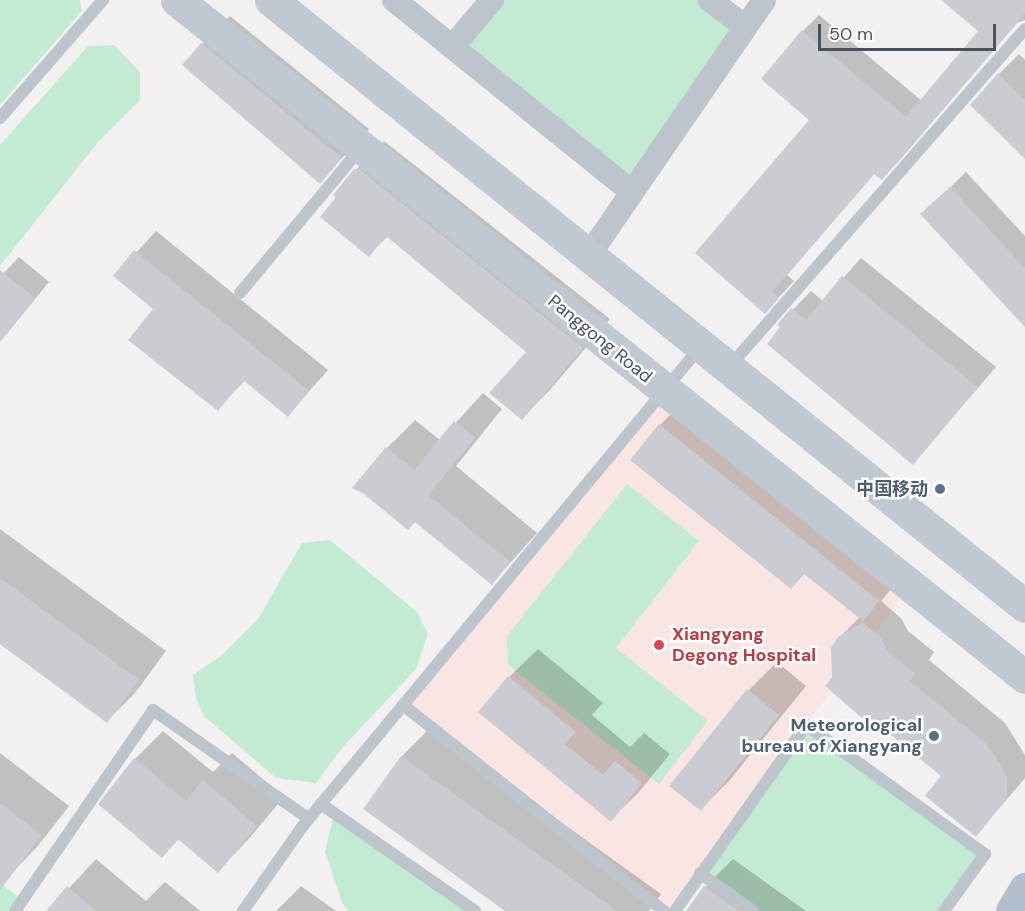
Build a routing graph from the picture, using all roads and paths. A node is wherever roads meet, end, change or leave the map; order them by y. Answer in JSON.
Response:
{"nodes":[{"id":1,"x":103,"y":0,"type":"edge"},
{"id":2,"x":177,"y":0,"type":"edge"},
{"id":3,"x":271,"y":0,"type":"edge"},
{"id":4,"x":394,"y":0,"type":"edge"},
{"id":5,"x":492,"y":0,"type":"edge"},
{"id":6,"x":710,"y":0,"type":"edge"},
{"id":7,"x":764,"y":0,"type":"edge"},
{"id":8,"x":745,"y":27,"type":"junction"},
{"id":9,"x":1025,"y":29,"type":"edge"},
{"id":10,"x":452,"y":47,"type":"junction"},
{"id":11,"x":0,"y":118,"type":"edge"},
{"id":12,"x":361,"y":148,"type":"junction"},
{"id":13,"x":632,"y":192,"type":"junction"},
{"id":14,"x":589,"y":255,"type":"junction"},
{"id":15,"x":240,"y":293,"type":"dead end"},
{"id":16,"x":701,"y":345,"type":"junction"},
{"id":17,"x":729,"y":367,"type":"junction"},
{"id":18,"x":664,"y":390,"type":"junction"},
{"id":19,"x":1024,"y":604,"type":"edge"},
{"id":20,"x":1025,"y":677,"type":"edge"},
{"id":21,"x":403,"y":705,"type":"junction"},
{"id":22,"x":321,"y":804,"type":"junction"},
{"id":23,"x":309,"y":819,"type":"junction"},
{"id":24,"x":700,"y":873,"type":"junction"},
{"id":25,"x":1025,"y":890,"type":"edge"},
{"id":26,"x":15,"y":911,"type":"edge"},
{"id":27,"x":243,"y":911,"type":"edge"},
{"id":28,"x":475,"y":911,"type":"edge"},
{"id":29,"x":664,"y":911,"type":"edge"},
{"id":30,"x":675,"y":911,"type":"edge"},
{"id":31,"x":753,"y":911,"type":"edge"},
{"id":32,"x":944,"y":911,"type":"edge"},
{"id":33,"x":1012,"y":911,"type":"edge"}],
"edges":[{"from":1,"to":11,"type":"lane"},
{"from":2,"to":12,"type":"main road","name":"Panggong Road"},
{"from":3,"to":14,"type":"main road"},
{"from":4,"to":10,"type":"street"},
{"from":5,"to":10,"type":"street"},
{"from":6,"to":8,"type":"street"},
{"from":7,"to":8,"type":"street"},
{"from":8,"to":13,"type":"street"},
{"from":9,"to":17,"type":"lane"},
{"from":10,"to":13,"type":"street"},
{"from":12,"to":15,"type":"lane"},
{"from":12,"to":18,"type":"main road","name":"Panggong Road"},
{"from":13,"to":14,"type":"street"},
{"from":14,"to":16,"type":"main road"},
{"from":16,"to":17,"type":"main road"},
{"from":16,"to":18,"type":"lane"},
{"from":17,"to":19,"type":"main road"},
{"from":18,"to":20,"type":"main road","name":"Panggong Road"},
{"from":18,"to":21,"type":"lane"},
{"from":21,"to":22,"type":"lane"},
{"from":21,"to":29,"type":"lane"},
{"from":22,"to":23,"type":"lane"},
{"from":22,"to":28,"type":"lane"},
{"from":23,"to":26,"type":"lane"},
{"from":23,"to":27,"type":"lane"},
{"from":24,"to":30,"type":"lane"},
{"from":24,"to":31,"type":"lane"},
{"from":24,"to":32,"type":"lane"},
{"from":25,"to":33,"type":"main road"}]}
